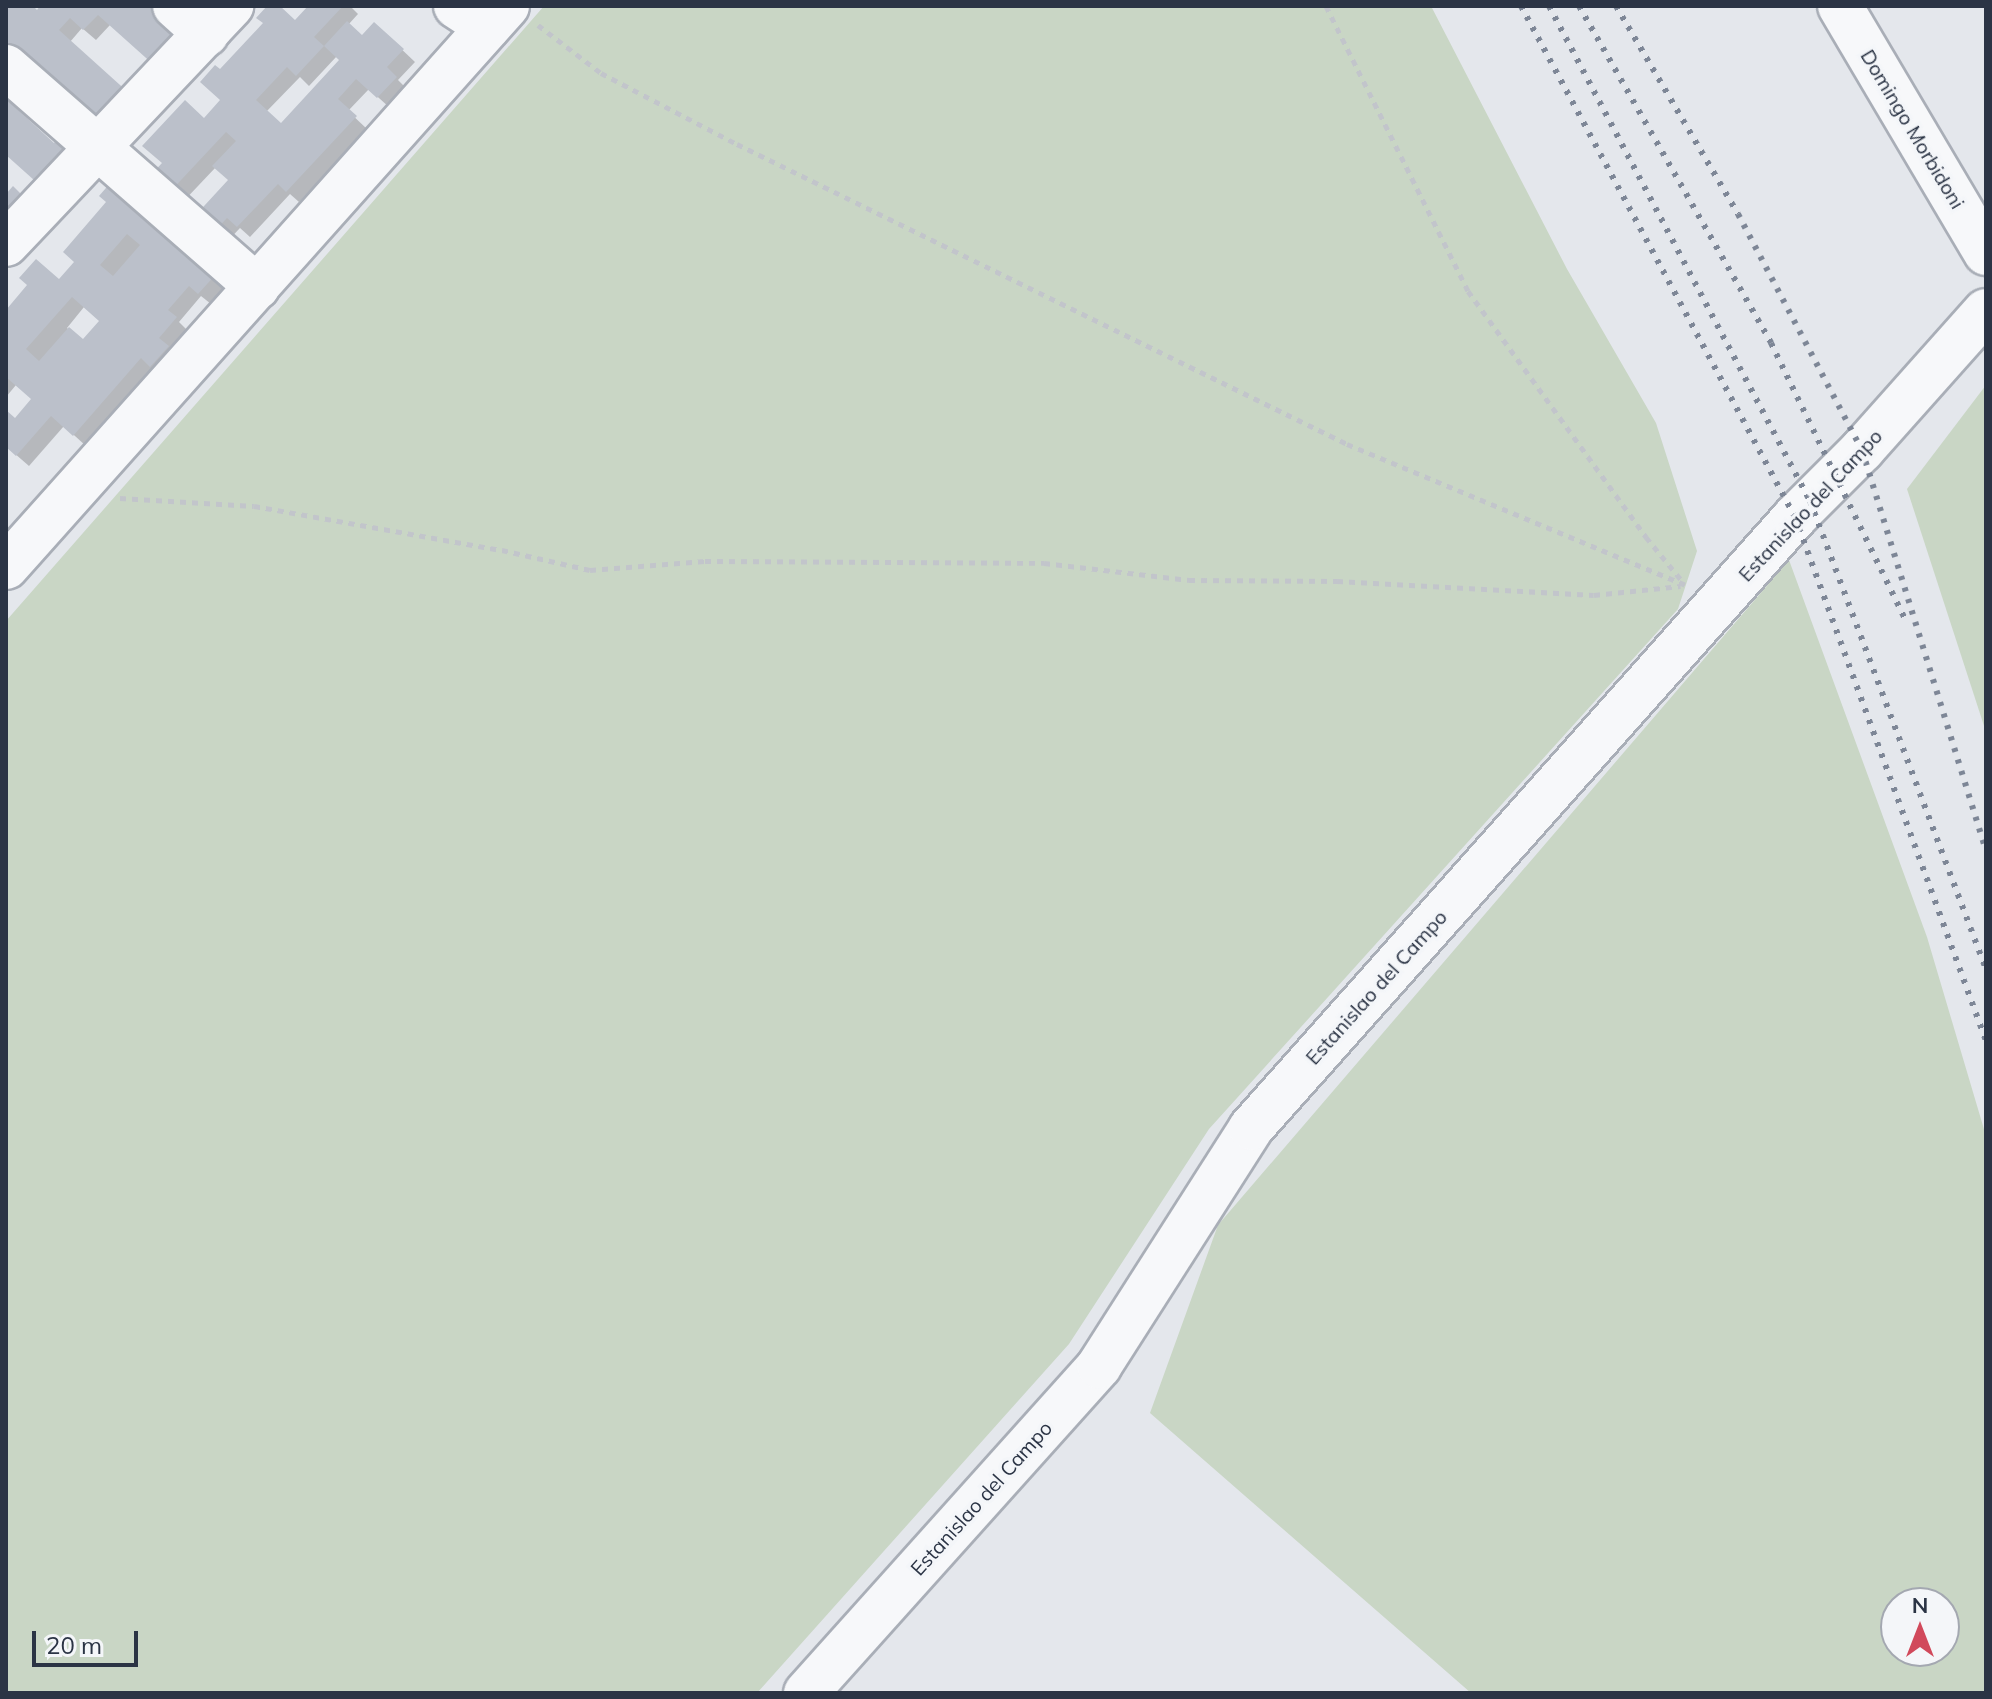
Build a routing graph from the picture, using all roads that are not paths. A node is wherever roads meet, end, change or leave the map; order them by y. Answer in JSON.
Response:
{"nodes":[{"id":1,"x":1840,"y":6,"type":"edge"},
{"id":2,"x":494,"y":14,"type":"edge"},
{"id":3,"x":204,"y":15,"type":"edge"},
{"id":4,"x":6,"y":67,"type":"edge"},
{"id":5,"x":97,"y":150,"type":"junction"},
{"id":6,"x":6,"y":244,"type":"edge"},
{"id":7,"x":1986,"y":253,"type":"edge"},
{"id":8,"x":257,"y":287,"type":"junction"},
{"id":9,"x":1986,"y":311,"type":"edge"},
{"id":10,"x":13,"y":544,"type":"edge"},
{"id":11,"x":806,"y":1693,"type":"edge"}],
"edges":[{"from":1,"to":7,"type":"street","name":"Domingo Morbidoni"},
{"from":2,"to":8,"type":"street"},
{"from":3,"to":5,"type":"street"},
{"from":4,"to":5,"type":"street"},
{"from":5,"to":6,"type":"street"},
{"from":5,"to":8,"type":"street"},
{"from":8,"to":10,"type":"street"},
{"from":9,"to":11,"type":"street","name":"Estanislao del Campo"}]}
